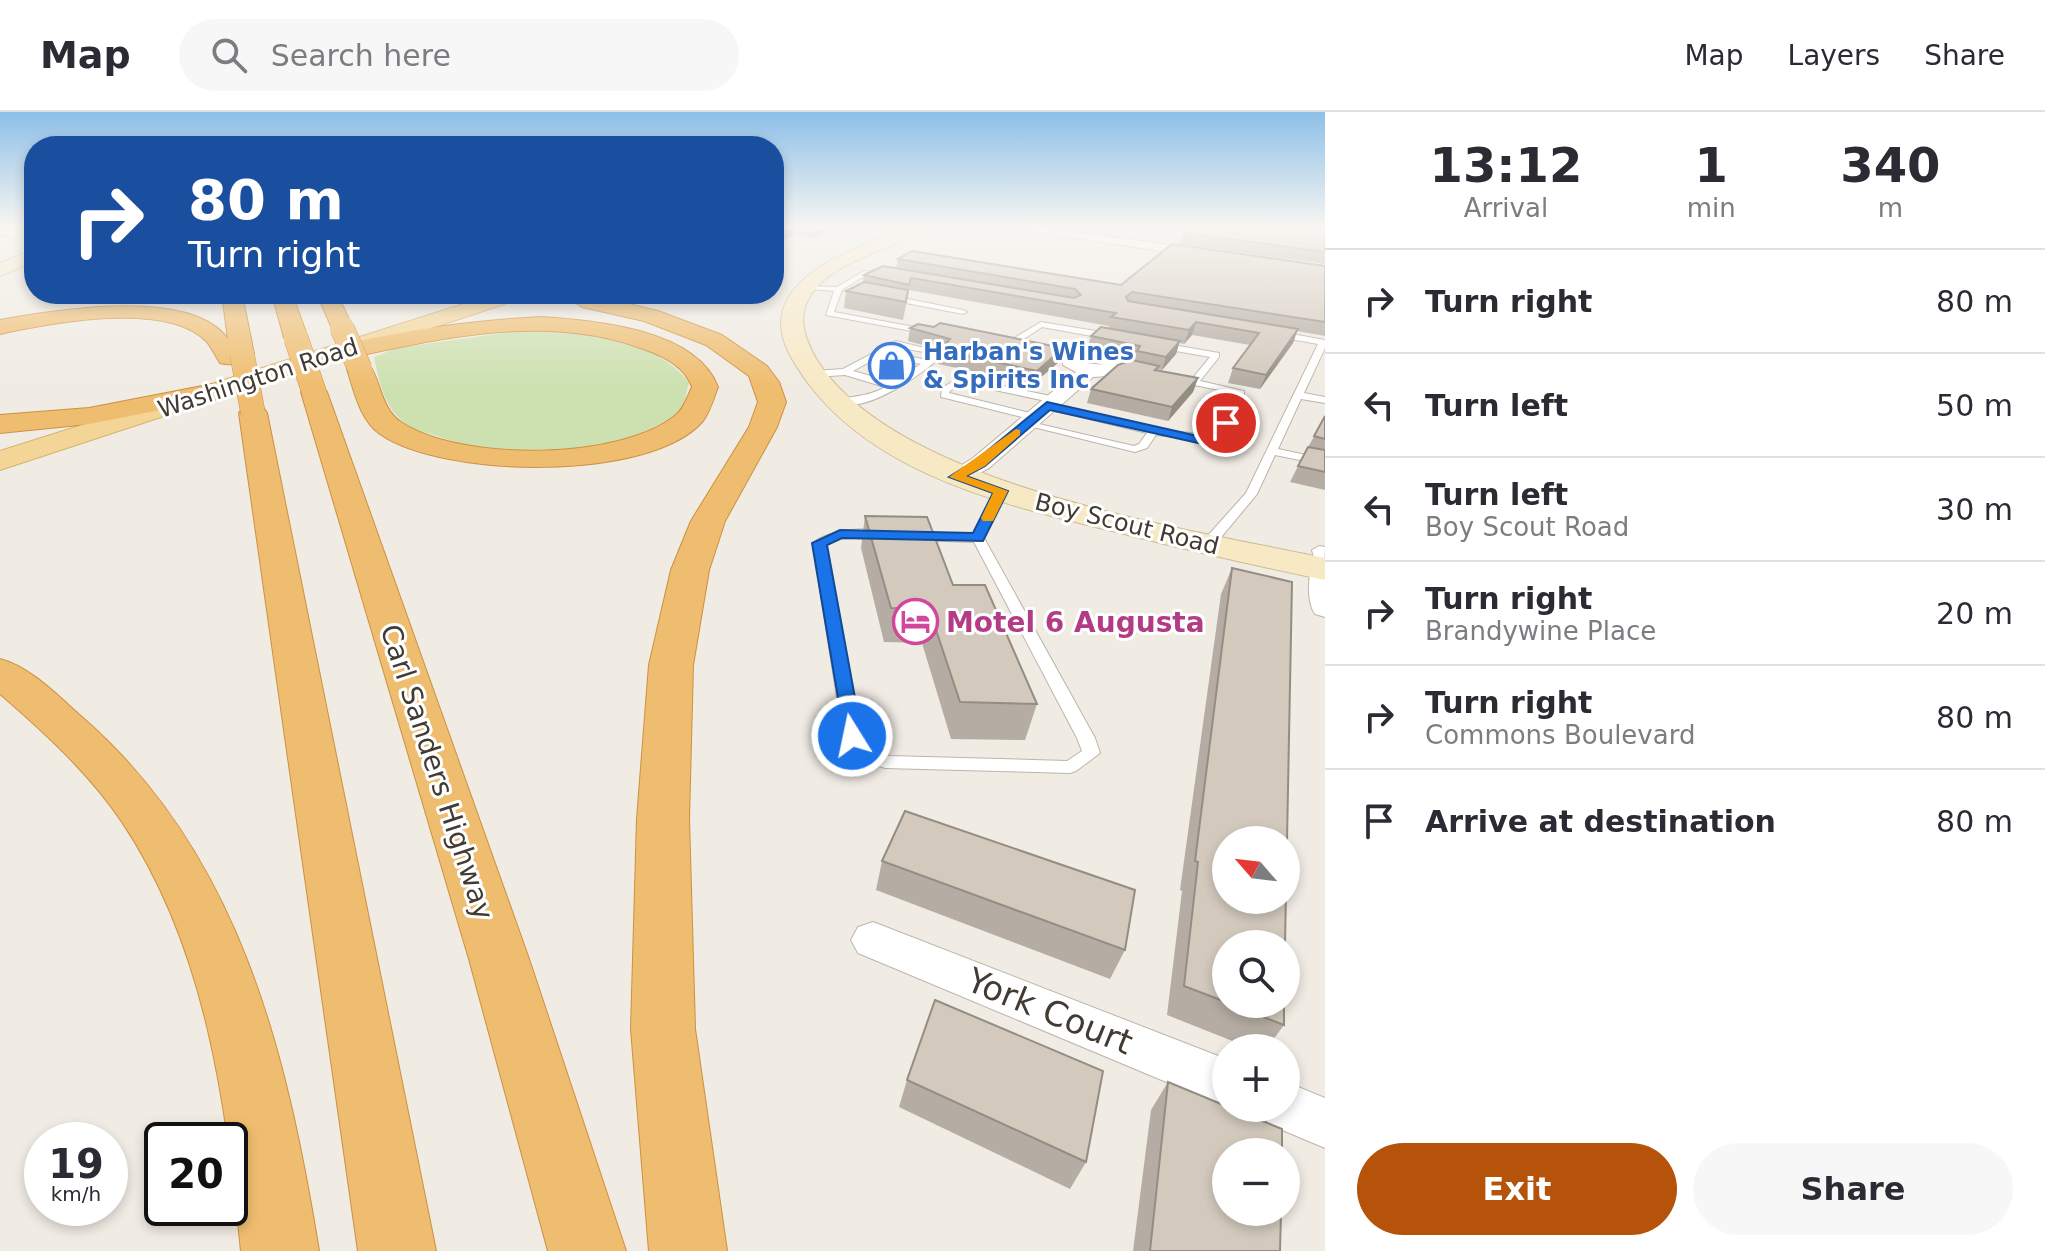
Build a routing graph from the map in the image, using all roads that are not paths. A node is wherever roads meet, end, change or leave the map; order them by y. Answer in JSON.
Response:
{"nodes":[{"id":1,"x":814,"y":280,"type":"edge"},
{"id":2,"x":853,"y":280,"type":"edge"},
{"id":3,"x":804,"y":288,"type":"junction"},
{"id":4,"x":839,"y":289,"type":"junction"},
{"id":5,"x":860,"y":292,"type":"edge"},
{"id":6,"x":875,"y":295,"type":"edge"},
{"id":7,"x":233,"y":304,"type":"edge"},
{"id":8,"x":285,"y":304,"type":"edge"},
{"id":9,"x":331,"y":304,"type":"edge"},
{"id":10,"x":492,"y":304,"type":"edge"},
{"id":11,"x":578,"y":304,"type":"edge"},
{"id":12,"x":594,"y":304,"type":"edge"},
{"id":13,"x":963,"y":312,"type":"dead end"},
{"id":14,"x":0,"y":327,"type":"edge"},
{"id":15,"x":696,"y":332,"type":"junction"},
{"id":16,"x":1263,"y":332,"type":"edge"},
{"id":17,"x":932,"y":333,"type":"edge"},
{"id":18,"x":1128,"y":340,"type":"edge"},
{"id":19,"x":1143,"y":342,"type":"edge"},
{"id":20,"x":1324,"y":343,"type":"edge"},
{"id":21,"x":879,"y":353,"type":"junction"},
{"id":22,"x":236,"y":356,"type":"junction"},
{"id":23,"x":357,"y":363,"type":"edge"},
{"id":24,"x":357,"y":363,"type":"edge"},
{"id":25,"x":357,"y":363,"type":"edge"},
{"id":26,"x":357,"y":363,"type":"edge"},
{"id":27,"x":929,"y":363,"type":"junction"},
{"id":28,"x":1082,"y":364,"type":"junction"},
{"id":29,"x":1129,"y":370,"type":"edge"},
{"id":30,"x":845,"y":372,"type":"junction"},
{"id":31,"x":320,"y":374,"type":"junction"},
{"id":32,"x":815,"y":374,"type":"junction"},
{"id":33,"x":1165,"y":377,"type":"edge"},
{"id":34,"x":1194,"y":382,"type":"junction"},
{"id":35,"x":894,"y":386,"type":"junction"},
{"id":36,"x":1298,"y":395,"type":"junction"},
{"id":37,"x":1325,"y":400,"type":"edge"},
{"id":38,"x":241,"y":402,"type":"junction"},
{"id":39,"x":841,"y":402,"type":"junction"},
{"id":40,"x":1040,"y":412,"type":"junction"},
{"id":41,"x":0,"y":424,"type":"edge"},
{"id":42,"x":1154,"y":431,"type":"junction"},
{"id":43,"x":1272,"y":451,"type":"junction"},
{"id":44,"x":0,"y":461,"type":"edge"},
{"id":45,"x":1325,"y":462,"type":"edge"},
{"id":46,"x":955,"y":477,"type":"junction"},
{"id":47,"x":1001,"y":491,"type":"junction"},
{"id":48,"x":978,"y":538,"type":"junction"},
{"id":49,"x":1208,"y":544,"type":"junction"},
{"id":50,"x":1325,"y":551,"type":"edge"},
{"id":51,"x":1324,"y":569,"type":"edge"},
{"id":52,"x":1325,"y":608,"type":"edge"},
{"id":53,"x":0,"y":672,"type":"edge"},
{"id":54,"x":873,"y":940,"type":"dead end"},
{"id":55,"x":1212,"y":1077,"type":"edge"},
{"id":56,"x":1300,"y":1113,"type":"edge"},
{"id":57,"x":1325,"y":1123,"type":"edge"},
{"id":58,"x":280,"y":1251,"type":"edge"},
{"id":59,"x":397,"y":1251,"type":"edge"},
{"id":60,"x":587,"y":1251,"type":"edge"},
{"id":61,"x":688,"y":1251,"type":"edge"}],
"edges":[{"from":1,"to":3,"type":"street"},
{"from":2,"to":4,"type":"lane"},
{"from":3,"to":4,"type":"lane"},
{"from":3,"to":32,"type":"street","name":"Boy Scout Road"},
{"from":4,"to":5,"type":"lane"},
{"from":4,"to":17,"type":"lane"},
{"from":6,"to":13,"type":"lane"},
{"from":7,"to":22,"type":"highway"},
{"from":8,"to":31,"type":"highway","name":"Carl Sanders Highway","bridge":true},
{"from":9,"to":23,"type":"highway","bridge":true},
{"from":10,"to":31,"type":"main road","name":"Washington Road"},
{"from":11,"to":15,"type":"highway"},
{"from":12,"to":15,"type":"highway"},
{"from":14,"to":22,"type":"highway"},
{"from":15,"to":61,"type":"highway"},
{"from":16,"to":20,"type":"lane"},
{"from":18,"to":28,"type":"lane"},
{"from":19,"to":34,"type":"lane"},
{"from":20,"to":36,"type":"lane"},
{"from":21,"to":27,"type":"lane"},
{"from":21,"to":27,"type":"lane"},
{"from":21,"to":30,"type":"lane"},
{"from":22,"to":38,"type":"highway","bridge":true},
{"from":24,"to":25,"type":"highway","bridge":true},
{"from":26,"to":31,"type":"highway","bridge":true},
{"from":27,"to":35,"type":"lane"},
{"from":28,"to":29,"type":"street"},
{"from":28,"to":40,"type":"street"},
{"from":30,"to":32,"type":"lane"},
{"from":30,"to":35,"type":"lane"},
{"from":31,"to":38,"type":"main road","name":"Washington Road"},
{"from":31,"to":60,"type":"highway","name":"Carl Sanders Highway"},
{"from":32,"to":39,"type":"street","name":"Boy Scout Road"},
{"from":33,"to":34,"type":"lane"},
{"from":34,"to":42,"type":"lane"},
{"from":35,"to":39,"type":"lane"},
{"from":36,"to":37,"type":"lane"},
{"from":36,"to":43,"type":"lane"},
{"from":38,"to":41,"type":"highway"},
{"from":38,"to":44,"type":"main road","name":"Washington Road"},
{"from":38,"to":59,"type":"highway"},
{"from":39,"to":46,"type":"street","name":"Boy Scout Road"},
{"from":40,"to":40,"type":"lane"},
{"from":40,"to":42,"type":"lane"},
{"from":40,"to":42,"type":"lane"},
{"from":40,"to":46,"type":"street"},
{"from":43,"to":45,"type":"lane"},
{"from":43,"to":49,"type":"lane"},
{"from":46,"to":47,"type":"street","name":"Boy Scout Road"},
{"from":47,"to":48,"type":"lane"},
{"from":47,"to":49,"type":"street","name":"Boy Scout Road"},
{"from":48,"to":48,"type":"lane"},
{"from":49,"to":51,"type":"street","name":"Boy Scout Road"},
{"from":50,"to":51,"type":"lane"},
{"from":51,"to":52,"type":"street"},
{"from":53,"to":58,"type":"highway"},
{"from":54,"to":55,"type":"street","name":"York Court"},
{"from":56,"to":57,"type":"street"}]}
